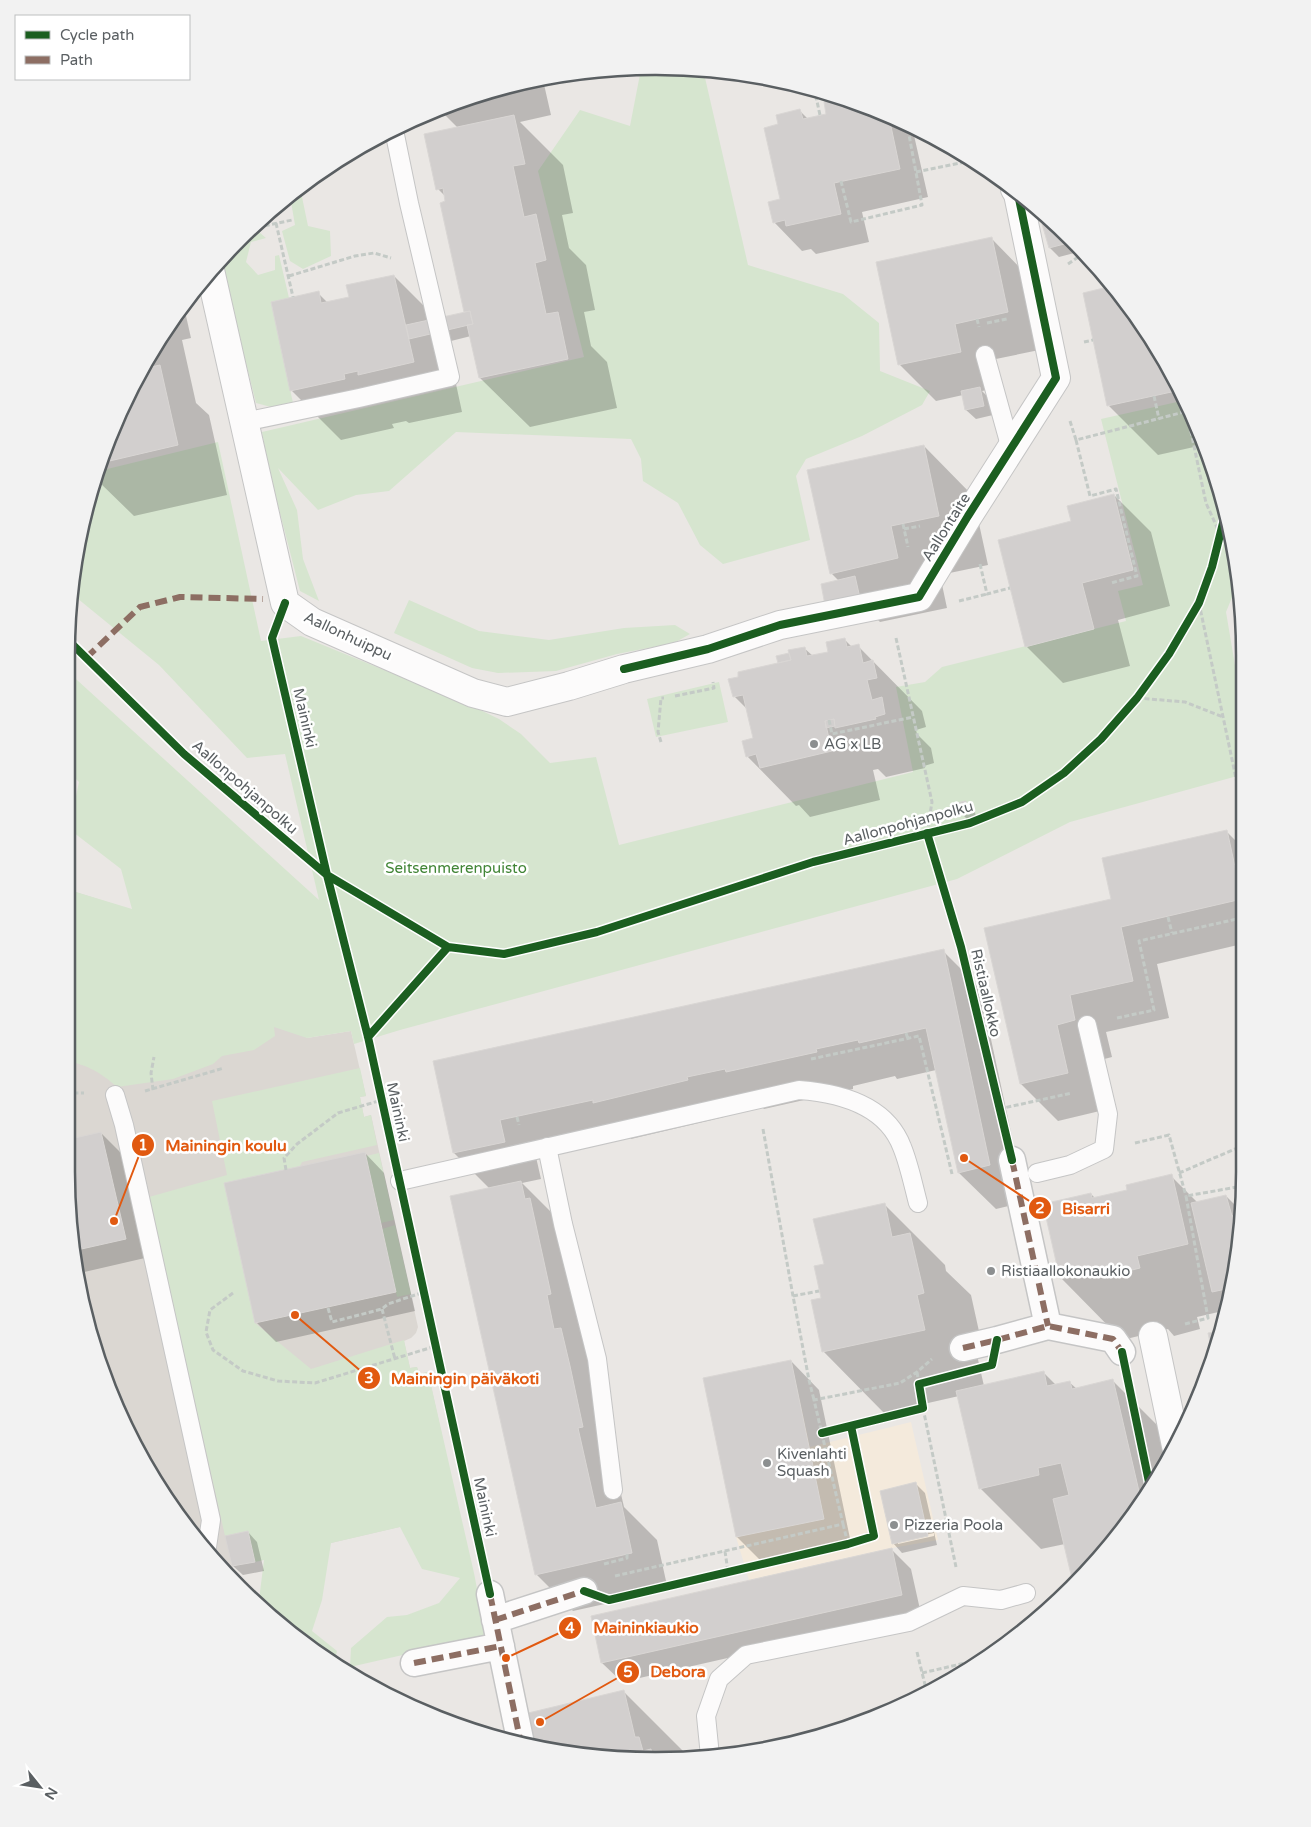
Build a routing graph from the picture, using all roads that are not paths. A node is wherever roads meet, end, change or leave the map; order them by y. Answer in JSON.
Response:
{"nodes":[{"id":1,"x":395,"y":137,"type":"edge"},
{"id":2,"x":1020,"y":204,"type":"edge"},
{"id":3,"x":212,"y":281,"type":"edge"},
{"id":4,"x":985,"y":355,"type":"dead end"},
{"id":5,"x":244,"y":422,"type":"junction"},
{"id":6,"x":1011,"y":450,"type":"junction"},
{"id":7,"x":624,"y":669,"type":"joint"},
{"id":8,"x":1087,"y":1025,"type":"road end"},
{"id":9,"x":114,"y":1095,"type":"dead end"},
{"id":10,"x":548,"y":1147,"type":"junction"},
{"id":11,"x":1012,"y":1160,"type":"road end"},
{"id":12,"x":1037,"y":1173,"type":"dead end"},
{"id":13,"x":400,"y":1181,"type":"dead end"},
{"id":14,"x":918,"y":1203,"type":"dead end"},
{"id":15,"x":1048,"y":1326,"type":"junction"},
{"id":16,"x":1153,"y":1336,"type":"dead end"},
{"id":17,"x":963,"y":1348,"type":"dead end"},
{"id":18,"x":1122,"y":1352,"type":"dead end"},
{"id":19,"x":1173,"y":1433,"type":"edge"},
{"id":20,"x":613,"y":1490,"type":"dead end"},
{"id":21,"x":209,"y":1541,"type":"edge"},
{"id":22,"x":584,"y":1591,"type":"dead end"},
{"id":23,"x":1026,"y":1593,"type":"dead end"},
{"id":24,"x":490,"y":1594,"type":"dead end"},
{"id":25,"x":495,"y":1620,"type":"junction"},
{"id":26,"x":501,"y":1646,"type":"junction"},
{"id":27,"x":414,"y":1663,"type":"dead end"},
{"id":28,"x":519,"y":1735,"type":"edge"},
{"id":29,"x":709,"y":1749,"type":"edge"}],
"edges":[{"from":1,"to":5,"type":"lane"},
{"from":2,"to":6,"type":"street","name":"Aallontaite"},
{"from":3,"to":5,"type":"street","name":"Aallonhuippu"},
{"from":4,"to":6,"type":"lane"},
{"from":5,"to":7,"type":"street","name":"Aallonhuippu"},
{"from":6,"to":7,"type":"street","name":"Aallontaite"},
{"from":8,"to":12,"type":"lane"},
{"from":9,"to":21,"type":"lane"},
{"from":10,"to":13,"type":"lane"},
{"from":10,"to":14,"type":"lane"},
{"from":10,"to":20,"type":"lane"},
{"from":11,"to":15,"type":"street"},
{"from":15,"to":17,"type":"street"},
{"from":15,"to":18,"type":"street"},
{"from":16,"to":19,"type":"street"},
{"from":22,"to":25,"type":"street"},
{"from":23,"to":29,"type":"lane"},
{"from":24,"to":25,"type":"street"},
{"from":25,"to":26,"type":"street"},
{"from":26,"to":27,"type":"street"},
{"from":26,"to":28,"type":"street"}]}
